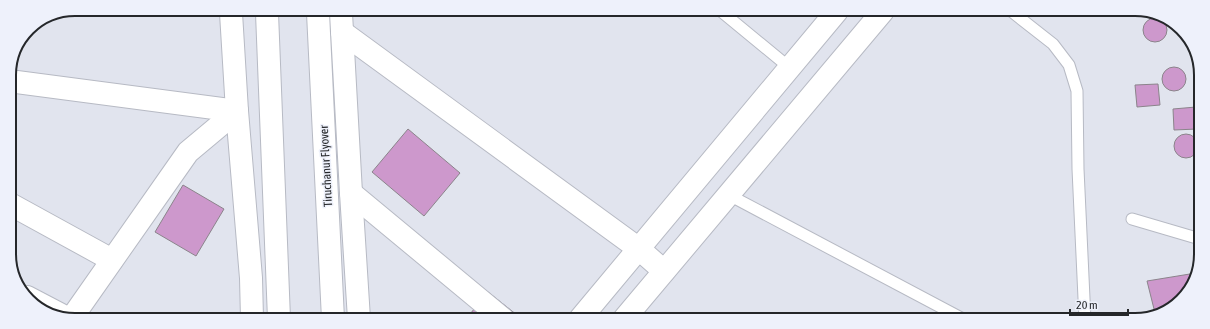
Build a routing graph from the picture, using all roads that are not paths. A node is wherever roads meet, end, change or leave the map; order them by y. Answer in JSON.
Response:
{"nodes":[{"id":1,"x":231,"y":16,"type":"edge"},
{"id":2,"x":266,"y":16,"type":"edge"},
{"id":3,"x":318,"y":16,"type":"edge"},
{"id":4,"x":727,"y":16,"type":"edge"},
{"id":5,"x":833,"y":16,"type":"edge"},
{"id":6,"x":879,"y":16,"type":"edge"},
{"id":7,"x":1017,"y":16,"type":"edge"},
{"id":8,"x":341,"y":22,"type":"edge"},
{"id":9,"x":790,"y":68,"type":"junction"},
{"id":10,"x":16,"y":81,"type":"edge"},
{"id":11,"x":237,"y":111,"type":"junction"},
{"id":12,"x":351,"y":193,"type":"junction"},
{"id":13,"x":729,"y":195,"type":"junction"},
{"id":14,"x":16,"y":207,"type":"edge"},
{"id":15,"x":1132,"y":219,"type":"dead end"},
{"id":16,"x":1194,"y":237,"type":"edge"},
{"id":17,"x":638,"y":249,"type":"junction"},
{"id":18,"x":112,"y":260,"type":"junction"},
{"id":19,"x":664,"y":271,"type":"junction"},
{"id":20,"x":74,"y":313,"type":"edge"},
{"id":21,"x":252,"y":313,"type":"edge"},
{"id":22,"x":279,"y":313,"type":"edge"},
{"id":23,"x":333,"y":313,"type":"edge"},
{"id":24,"x":359,"y":313,"type":"edge"},
{"id":25,"x":495,"y":313,"type":"edge"},
{"id":26,"x":585,"y":313,"type":"edge"},
{"id":27,"x":629,"y":313,"type":"edge"},
{"id":28,"x":952,"y":313,"type":"edge"},
{"id":29,"x":1085,"y":313,"type":"edge"}],
"edges":[{"from":1,"to":11,"type":"main road"},
{"from":2,"to":22,"type":"main road"},
{"from":3,"to":23,"type":"main road","name":"Tiruchanur Flyover"},
{"from":4,"to":9,"type":"lane"},
{"from":5,"to":9,"type":"main road"},
{"from":6,"to":13,"type":"main road"},
{"from":7,"to":29,"type":"lane"},
{"from":8,"to":12,"type":"main road"},
{"from":8,"to":17,"type":"main road"},
{"from":9,"to":17,"type":"main road"},
{"from":10,"to":11,"type":"main road"},
{"from":11,"to":18,"type":"main road"},
{"from":11,"to":21,"type":"main road"},
{"from":12,"to":24,"type":"main road"},
{"from":12,"to":25,"type":"main road"},
{"from":13,"to":19,"type":"main road"},
{"from":13,"to":28,"type":"lane"},
{"from":14,"to":18,"type":"main road"},
{"from":15,"to":16,"type":"lane"},
{"from":17,"to":19,"type":"main road"},
{"from":17,"to":26,"type":"main road"},
{"from":18,"to":20,"type":"main road"},
{"from":19,"to":27,"type":"main road"}]}
